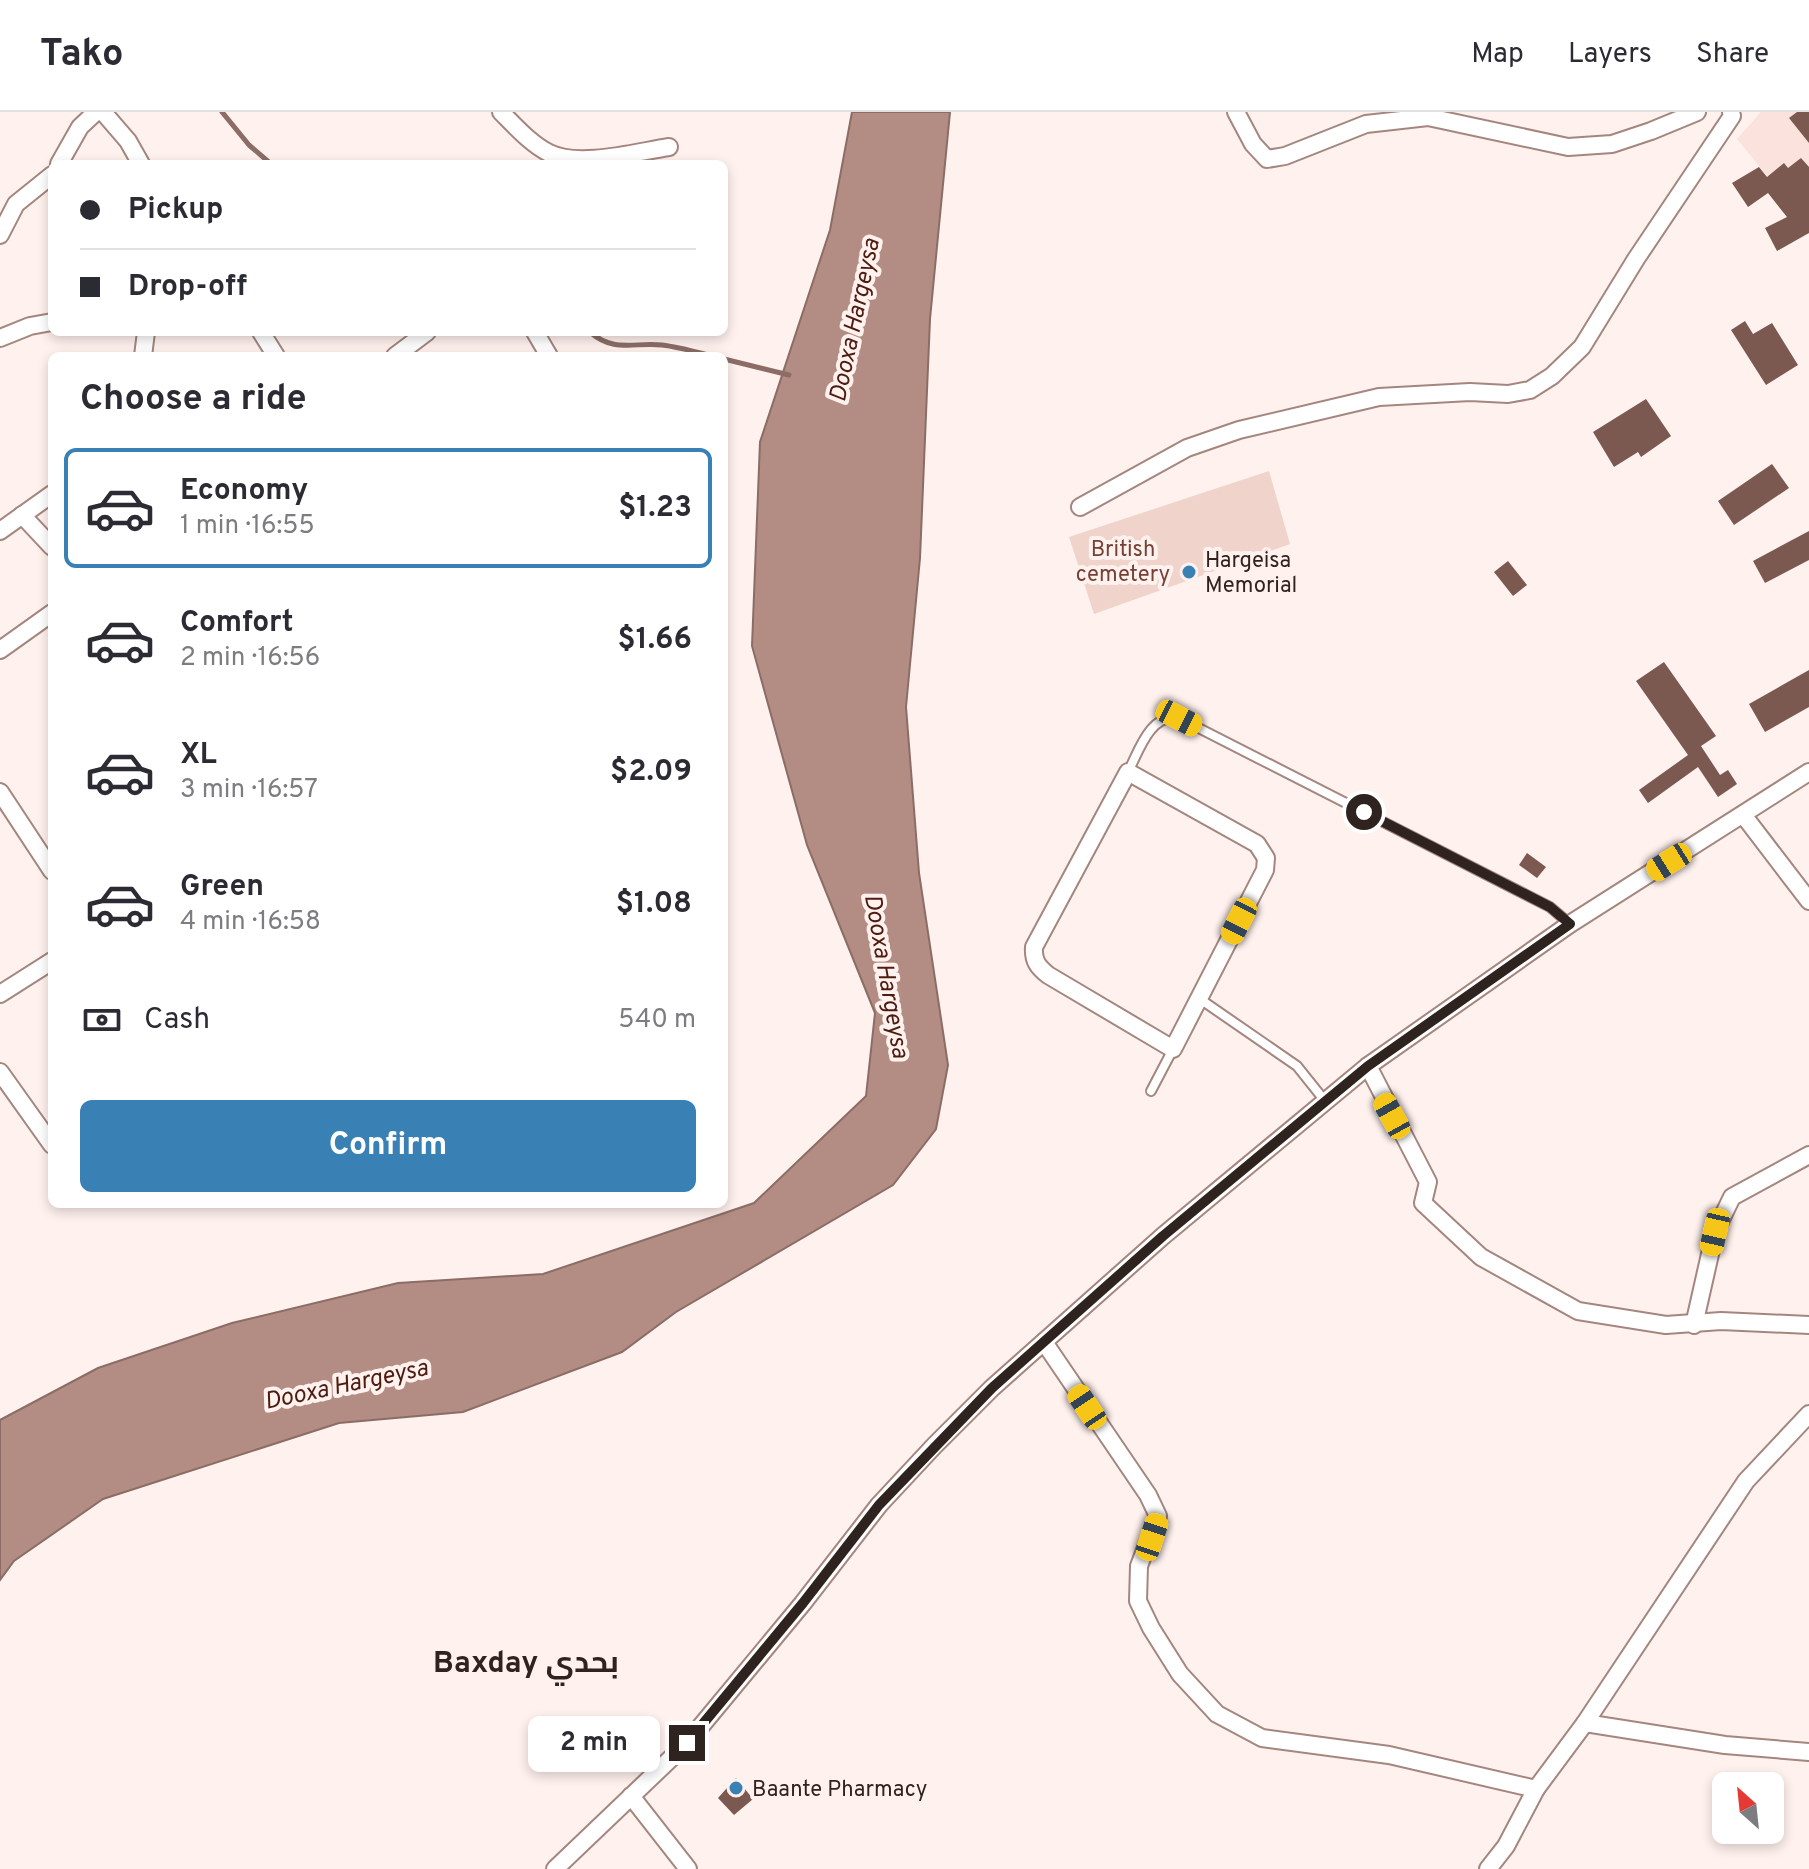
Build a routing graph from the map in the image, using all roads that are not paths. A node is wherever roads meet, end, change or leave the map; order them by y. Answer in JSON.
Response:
{"nodes":[{"id":1,"x":96,"y":112,"type":"edge"},
{"id":2,"x":103,"y":112,"type":"edge"},
{"id":3,"x":501,"y":112,"type":"edge"},
{"id":4,"x":1236,"y":112,"type":"edge"},
{"id":5,"x":1697,"y":112,"type":"edge"},
{"id":6,"x":1731,"y":112,"type":"edge"},
{"id":7,"x":1364,"y":118,"type":"edge"},
{"id":8,"x":669,"y":147,"type":"dead end"},
{"id":9,"x":61,"y":160,"type":"edge"},
{"id":10,"x":139,"y":160,"type":"edge"},
{"id":11,"x":48,"y":178,"type":"edge"},
{"id":12,"x":0,"y":235,"type":"edge"},
{"id":13,"x":48,"y":323,"type":"edge"},
{"id":14,"x":422,"y":336,"type":"edge"},
{"id":15,"x":0,"y":338,"type":"edge"},
{"id":16,"x":400,"y":352,"type":"edge"},
{"id":17,"x":48,"y":497,"type":"edge"},
{"id":18,"x":1080,"y":507,"type":"dead end"},
{"id":19,"x":22,"y":515,"type":"junction"},
{"id":20,"x":0,"y":531,"type":"edge"},
{"id":21,"x":48,"y":543,"type":"edge"},
{"id":22,"x":48,"y":616,"type":"edge"},
{"id":23,"x":0,"y":650,"type":"edge"},
{"id":24,"x":1128,"y":772,"type":"junction"},
{"id":25,"x":1809,"y":772,"type":"edge"},
{"id":26,"x":0,"y":792,"type":"edge"},
{"id":27,"x":1744,"y":816,"type":"junction"},
{"id":28,"x":48,"y":865,"type":"edge"},
{"id":29,"x":1809,"y":901,"type":"edge"},
{"id":30,"x":1570,"y":924,"type":"junction"},
{"id":31,"x":48,"y":964,"type":"edge"},
{"id":32,"x":0,"y":994,"type":"edge"},
{"id":33,"x":1200,"y":999,"type":"junction"},
{"id":34,"x":1173,"y":1049,"type":"junction"},
{"id":35,"x":1368,"y":1066,"type":"junction"},
{"id":36,"x":0,"y":1072,"type":"edge"},
{"id":37,"x":1151,"y":1091,"type":"dead end"},
{"id":38,"x":1325,"y":1102,"type":"junction"},
{"id":39,"x":48,"y":1139,"type":"edge"},
{"id":40,"x":1809,"y":1155,"type":"edge"},
{"id":41,"x":1694,"y":1325,"type":"junction"},
{"id":42,"x":1809,"y":1325,"type":"edge"},
{"id":43,"x":1044,"y":1342,"type":"junction"},
{"id":44,"x":1809,"y":1414,"type":"edge"},
{"id":45,"x":1585,"y":1723,"type":"junction"},
{"id":46,"x":1809,"y":1752,"type":"edge"},
{"id":47,"x":1536,"y":1789,"type":"junction"},
{"id":48,"x":631,"y":1796,"type":"junction"},
{"id":49,"x":563,"y":1866,"type":"edge"},
{"id":50,"x":688,"y":1869,"type":"edge"},
{"id":51,"x":1488,"y":1869,"type":"edge"}],
"edges":[{"from":1,"to":9,"type":"street"},
{"from":2,"to":10,"type":"street"},
{"from":3,"to":8,"type":"street"},
{"from":4,"to":7,"type":"street"},
{"from":5,"to":7,"type":"street"},
{"from":6,"to":18,"type":"street"},
{"from":11,"to":12,"type":"street"},
{"from":13,"to":15,"type":"street"},
{"from":14,"to":16,"type":"street"},
{"from":17,"to":19,"type":"street"},
{"from":19,"to":20,"type":"street"},
{"from":19,"to":21,"type":"street"},
{"from":22,"to":23,"type":"street"},
{"from":24,"to":30,"type":"lane"},
{"from":24,"to":33,"type":"street"},
{"from":24,"to":34,"type":"street"},
{"from":25,"to":27,"type":"street"},
{"from":26,"to":28,"type":"street"},
{"from":27,"to":29,"type":"street"},
{"from":27,"to":30,"type":"street"},
{"from":30,"to":35,"type":"street"},
{"from":31,"to":32,"type":"street"},
{"from":33,"to":34,"type":"street"},
{"from":33,"to":38,"type":"lane"},
{"from":34,"to":37,"type":"lane"},
{"from":35,"to":38,"type":"street"},
{"from":35,"to":41,"type":"street"},
{"from":36,"to":39,"type":"street"},
{"from":38,"to":43,"type":"street"},
{"from":40,"to":41,"type":"street"},
{"from":41,"to":42,"type":"street"},
{"from":43,"to":47,"type":"street"},
{"from":43,"to":48,"type":"street"},
{"from":44,"to":45,"type":"street"},
{"from":45,"to":46,"type":"street"},
{"from":45,"to":47,"type":"street"},
{"from":47,"to":51,"type":"street"},
{"from":48,"to":49,"type":"street"},
{"from":48,"to":50,"type":"street"}]}
